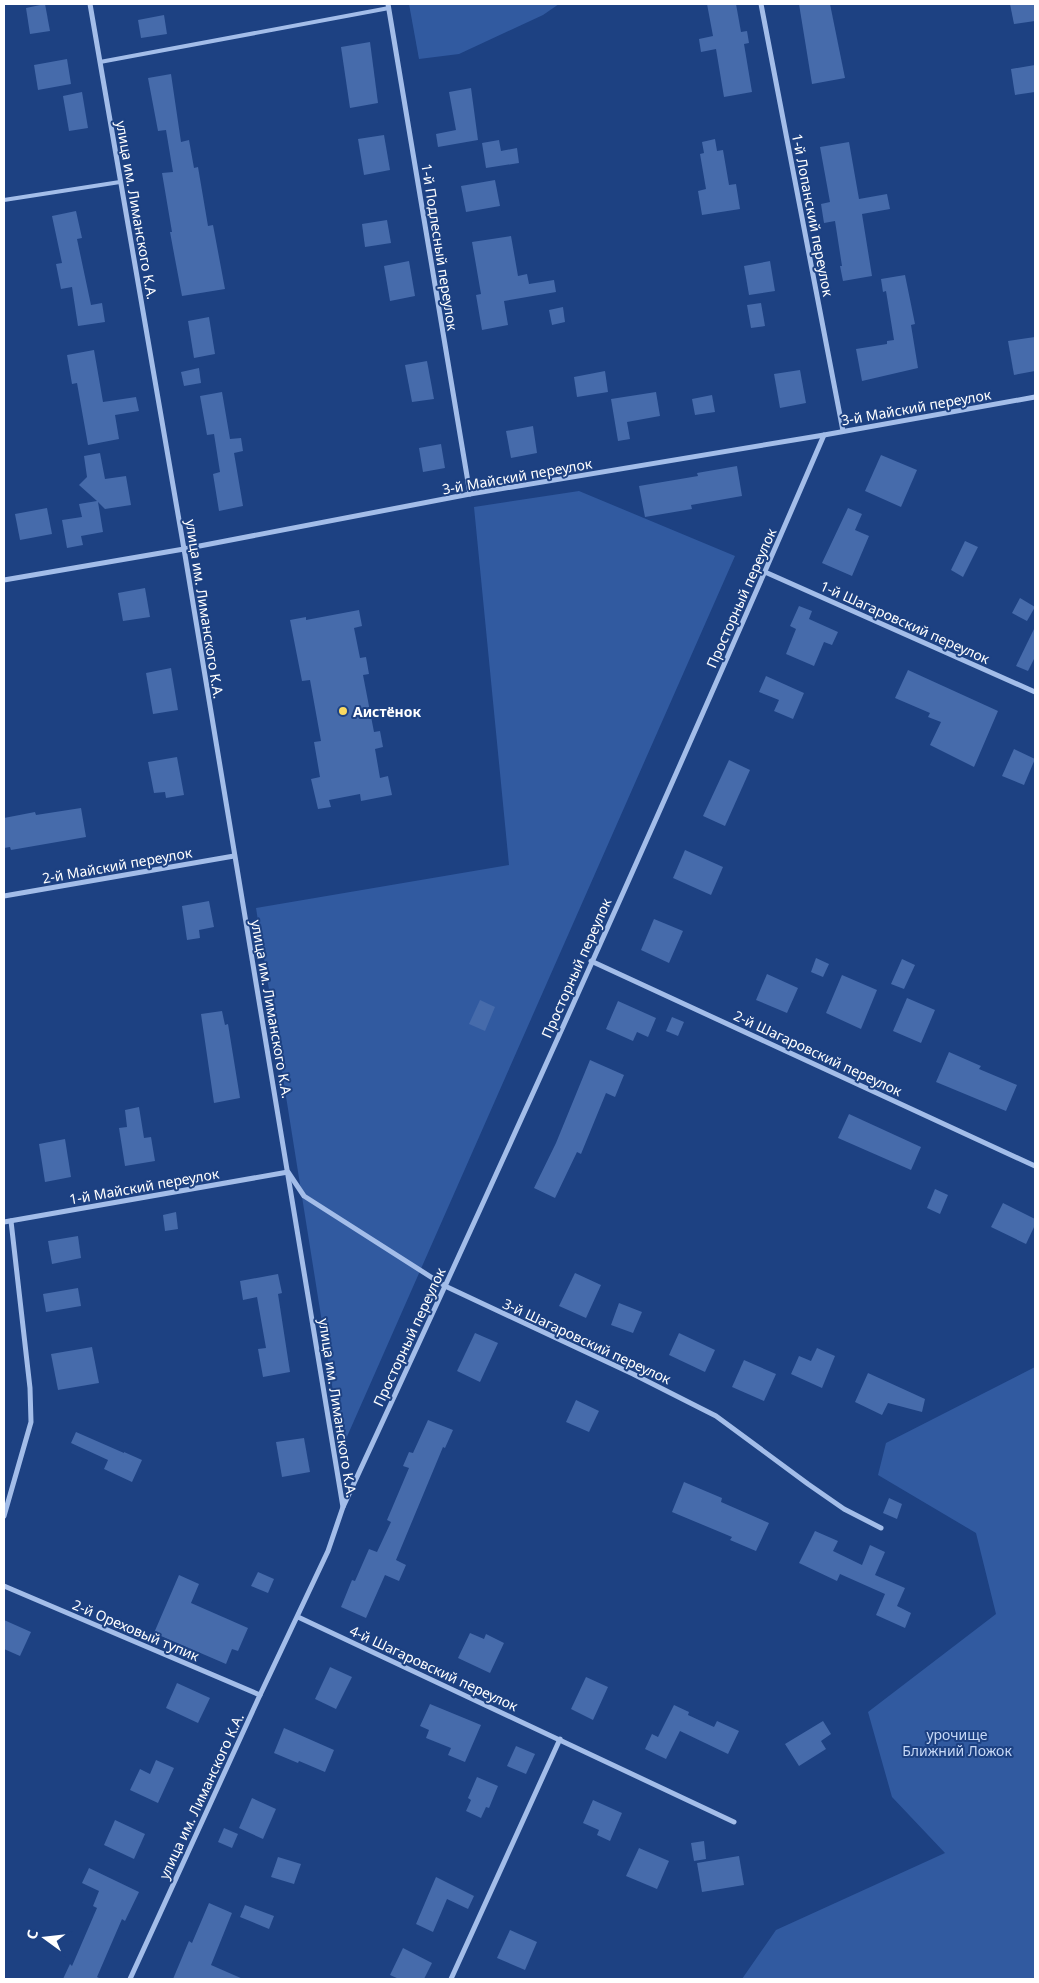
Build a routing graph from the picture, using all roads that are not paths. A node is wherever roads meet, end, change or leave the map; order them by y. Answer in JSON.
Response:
{"nodes":[{"id":1,"x":90,"y":4,"type":"edge"},
{"id":2,"x":761,"y":4,"type":"edge"},
{"id":3,"x":389,"y":6,"type":"edge"},
{"id":4,"x":100,"y":62,"type":"junction"},
{"id":5,"x":120,"y":182,"type":"junction"},
{"id":6,"x":4,"y":200,"type":"edge"},
{"id":7,"x":1035,"y":398,"type":"edge"},
{"id":8,"x":843,"y":431,"type":"junction"},
{"id":9,"x":824,"y":436,"type":"junction"},
{"id":10,"x":470,"y":494,"type":"junction"},
{"id":11,"x":184,"y":549,"type":"junction"},
{"id":12,"x":765,"y":572,"type":"junction"},
{"id":13,"x":4,"y":580,"type":"edge"},
{"id":14,"x":1035,"y":692,"type":"edge"},
{"id":15,"x":234,"y":856,"type":"junction"},
{"id":16,"x":4,"y":896,"type":"edge"},
{"id":17,"x":591,"y":961,"type":"junction"},
{"id":18,"x":1035,"y":1166,"type":"edge"},
{"id":19,"x":288,"y":1172,"type":"junction"},
{"id":20,"x":11,"y":1221,"type":"junction"},
{"id":21,"x":4,"y":1222,"type":"edge"},
{"id":22,"x":445,"y":1286,"type":"junction"},
{"id":23,"x":343,"y":1506,"type":"junction"},
{"id":24,"x":4,"y":1516,"type":"edge"},
{"id":25,"x":881,"y":1528,"type":"dead end"},
{"id":26,"x":4,"y":1586,"type":"edge"},
{"id":27,"x":298,"y":1617,"type":"junction"},
{"id":28,"x":260,"y":1695,"type":"junction"},
{"id":29,"x":560,"y":1739,"type":"junction"},
{"id":30,"x":734,"y":1822,"type":"dead end"},
{"id":31,"x":130,"y":1979,"type":"edge"},
{"id":32,"x":450,"y":1979,"type":"edge"}],
"edges":[{"from":1,"to":4,"type":"street","name":"улица им. Лиманского К.А."},
{"from":2,"to":8,"type":"street","name":"1-й Лопанский переулок"},
{"from":3,"to":4,"type":"lane"},
{"from":3,"to":10,"type":"street","name":"1-й Подлесный переулок"},
{"from":4,"to":5,"type":"street","name":"улица им. Лиманского К.А."},
{"from":5,"to":6,"type":"lane"},
{"from":5,"to":11,"type":"street","name":"улица им. Лиманского К.А."},
{"from":7,"to":8,"type":"street","name":"3-й Майский переулок"},
{"from":8,"to":9,"type":"street","name":"3-й Майский переулок"},
{"from":9,"to":10,"type":"street","name":"3-й Майский переулок"},
{"from":9,"to":12,"type":"street","name":"Просторный переулок"},
{"from":10,"to":11,"type":"street","name":"3-й Майский переулок"},
{"from":11,"to":13,"type":"street","name":"3-й Майский переулок"},
{"from":11,"to":15,"type":"street","name":"улица им. Лиманского К.А."},
{"from":12,"to":14,"type":"street","name":"1-й Шагаровский переулок"},
{"from":12,"to":17,"type":"street","name":"Просторный переулок"},
{"from":15,"to":16,"type":"street","name":"2-й Майский переулок"},
{"from":15,"to":19,"type":"street","name":"улица им. Лиманского К.А."},
{"from":17,"to":18,"type":"street","name":"2-й Шагаровский переулок"},
{"from":17,"to":22,"type":"street","name":"Просторный переулок"},
{"from":19,"to":20,"type":"street","name":"1-й Майский переулок"},
{"from":19,"to":22,"type":"street","name":"3-й Шагаровский переулок"},
{"from":19,"to":23,"type":"street","name":"улица им. Лиманского К.А."},
{"from":20,"to":21,"type":"street","name":"1-й Майский переулок"},
{"from":20,"to":24,"type":"street"},
{"from":22,"to":23,"type":"street","name":"Просторный переулок"},
{"from":22,"to":25,"type":"street","name":"3-й Шагаровский переулок"},
{"from":23,"to":27,"type":"street","name":"улица им. Лиманского К.А."},
{"from":26,"to":28,"type":"street","name":"2-й Ореховый тупик"},
{"from":27,"to":28,"type":"street","name":"улица им. Лиманского К.А."},
{"from":27,"to":29,"type":"street","name":"4-й Шагаровский переулок"},
{"from":28,"to":31,"type":"street","name":"улица им. Лиманского К.А."},
{"from":29,"to":30,"type":"street","name":"4-й Шагаровский переулок"},
{"from":29,"to":32,"type":"street"}]}
